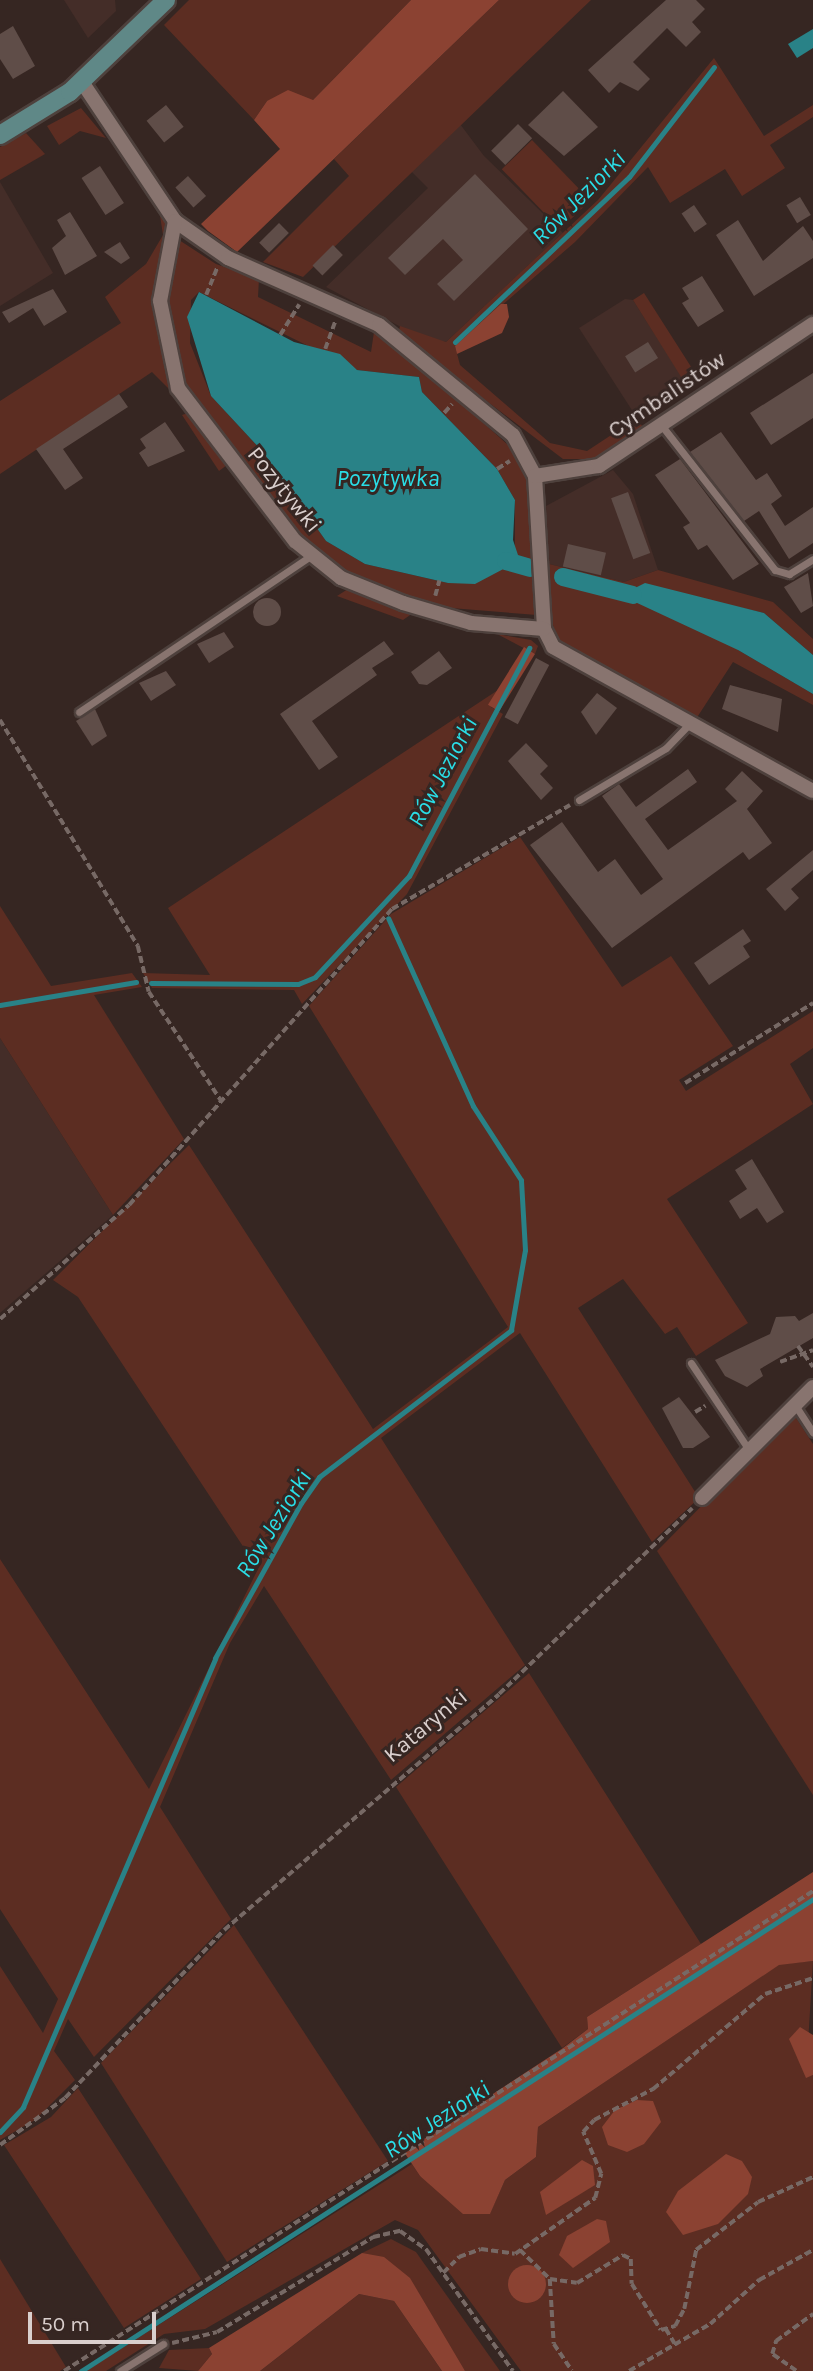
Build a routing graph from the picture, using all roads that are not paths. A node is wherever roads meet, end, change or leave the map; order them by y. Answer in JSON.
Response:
{"nodes":[{"id":1,"x":166,"y":0,"type":"edge"},
{"id":2,"x":82,"y":82,"type":"junction"},
{"id":3,"x":0,"y":135,"type":"edge"},
{"id":4,"x":175,"y":221,"type":"junction"},
{"id":5,"x":813,"y":324,"type":"edge"},
{"id":6,"x":662,"y":426,"type":"junction"},
{"id":7,"x":535,"y":476,"type":"junction"},
{"id":8,"x":310,"y":556,"type":"junction"},
{"id":9,"x":813,"y":559,"type":"edge"},
{"id":10,"x":544,"y":629,"type":"junction"},
{"id":11,"x":79,"y":712,"type":"dead end"},
{"id":12,"x":689,"y":724,"type":"junction"},
{"id":13,"x":813,"y":791,"type":"edge"},
{"id":14,"x":579,"y":800,"type":"road end"},
{"id":15,"x":691,"y":1363,"type":"dead end"},
{"id":16,"x":813,"y":1387,"type":"edge"},
{"id":17,"x":795,"y":1404,"type":"junction"},
{"id":18,"x":813,"y":1433,"type":"edge"},
{"id":19,"x":749,"y":1450,"type":"junction"},
{"id":20,"x":702,"y":1498,"type":"road end"},
{"id":21,"x":163,"y":2344,"type":"road end"},
{"id":22,"x":121,"y":2371,"type":"edge"}],
"edges":[{"from":1,"to":2,"type":"street"},
{"from":2,"to":3,"type":"street"},
{"from":2,"to":4,"type":"street"},
{"from":4,"to":7,"type":"street"},
{"from":4,"to":8,"type":"street","name":"Pozytywki"},
{"from":5,"to":6,"type":"street","name":"Cymbalistów"},
{"from":6,"to":7,"type":"street","name":"Cymbalistów"},
{"from":6,"to":9,"type":"lane"},
{"from":7,"to":10,"type":"street"},
{"from":8,"to":10,"type":"street","name":"Pozytywki"},
{"from":8,"to":11,"type":"lane"},
{"from":10,"to":12,"type":"street"},
{"from":12,"to":13,"type":"street"},
{"from":12,"to":14,"type":"lane"},
{"from":15,"to":19,"type":"lane"},
{"from":16,"to":17,"type":"street"},
{"from":17,"to":18,"type":"lane"},
{"from":17,"to":19,"type":"street"},
{"from":19,"to":20,"type":"street"},
{"from":21,"to":22,"type":"lane"}]}
